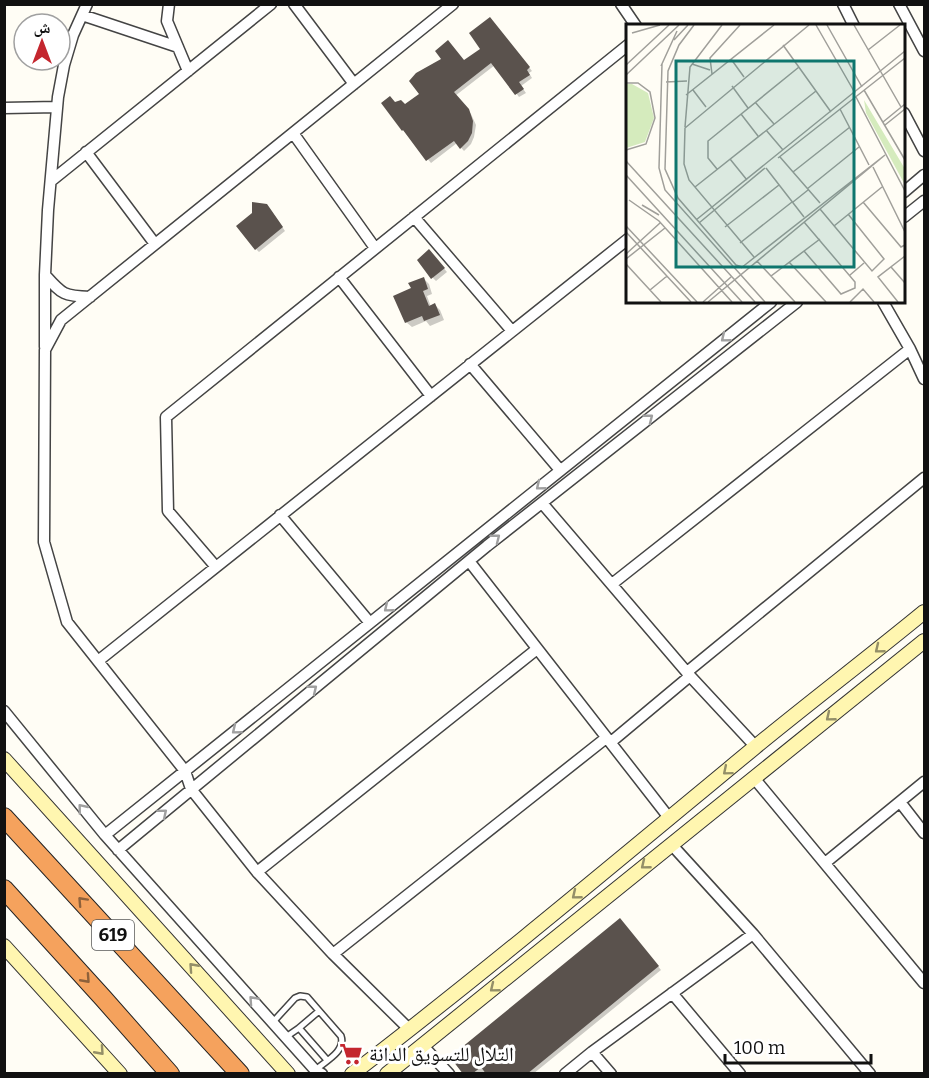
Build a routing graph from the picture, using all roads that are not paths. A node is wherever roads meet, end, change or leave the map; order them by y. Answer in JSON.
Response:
{"nodes":[{"id":1,"x":169,"y":4,"type":"edge"},
{"id":2,"x":271,"y":4,"type":"edge"},
{"id":3,"x":294,"y":4,"type":"edge"},
{"id":4,"x":453,"y":4,"type":"edge"},
{"id":5,"x":621,"y":4,"type":"edge"},
{"id":6,"x":843,"y":4,"type":"edge"},
{"id":7,"x":899,"y":4,"type":"edge"},
{"id":8,"x":84,"y":10,"type":"edge"},
{"id":9,"x":635,"y":24,"type":"edge"},
{"id":10,"x":853,"y":24,"type":"edge"},
{"id":11,"x":178,"y":46,"type":"junction"},
{"id":12,"x":626,"y":46,"type":"edge"},
{"id":13,"x":924,"y":51,"type":"edge"},
{"id":14,"x":188,"y":71,"type":"junction"},
{"id":15,"x":354,"y":84,"type":"junction"},
{"id":16,"x":57,"y":107,"type":"junction"},
{"id":17,"x":4,"y":108,"type":"edge"},
{"id":18,"x":905,"y":117,"type":"edge"},
{"id":19,"x":293,"y":133,"type":"junction"},
{"id":20,"x":924,"y":151,"type":"edge"},
{"id":21,"x":86,"y":152,"type":"junction"},
{"id":22,"x":924,"y":175,"type":"edge"},
{"id":23,"x":51,"y":181,"type":"junction"},
{"id":24,"x":905,"y":190,"type":"edge"},
{"id":25,"x":924,"y":201,"type":"edge"},
{"id":26,"x":905,"y":215,"type":"edge"},
{"id":27,"x":414,"y":217,"type":"junction"},
{"id":28,"x":626,"y":240,"type":"edge"},
{"id":29,"x":155,"y":244,"type":"junction"},
{"id":30,"x":375,"y":248,"type":"junction"},
{"id":31,"x":45,"y":275,"type":"junction"},
{"id":32,"x":339,"y":277,"type":"junction"},
{"id":33,"x":90,"y":297,"type":"junction"},
{"id":34,"x":770,"y":303,"type":"edge"},
{"id":35,"x":796,"y":303,"type":"edge"},
{"id":36,"x":884,"y":303,"type":"edge"},
{"id":37,"x":512,"y":331,"type":"junction"},
{"id":38,"x":910,"y":349,"type":"junction"},
{"id":39,"x":45,"y":350,"type":"junction"},
{"id":40,"x":470,"y":364,"type":"junction"},
{"id":41,"x":924,"y":379,"type":"edge"},
{"id":42,"x":431,"y":396,"type":"junction"},
{"id":43,"x":560,"y":470,"type":"junction"},
{"id":44,"x":924,"y":478,"type":"edge"},
{"id":45,"x":542,"y":502,"type":"junction"},
{"id":46,"x":280,"y":515,"type":"junction"},
{"id":47,"x":468,"y":561,"type":"junction"},
{"id":48,"x":216,"y":567,"type":"junction"},
{"id":49,"x":612,"y":584,"type":"junction"},
{"id":50,"x":924,"y":612,"type":"edge"},
{"id":51,"x":370,"y":623,"type":"junction"},
{"id":52,"x":924,"y":641,"type":"edge"},
{"id":53,"x":537,"y":649,"type":"junction"},
{"id":54,"x":98,"y":661,"type":"junction"},
{"id":55,"x":689,"y":674,"type":"junction"},
{"id":56,"x":4,"y":711,"type":"edge"},
{"id":57,"x":608,"y":740,"type":"junction"},
{"id":58,"x":756,"y":747,"type":"junction"},
{"id":59,"x":4,"y":759,"type":"edge"},
{"id":60,"x":186,"y":771,"type":"junction"},
{"id":61,"x":754,"y":778,"type":"junction"},
{"id":62,"x":924,"y":782,"type":"edge"},
{"id":63,"x":191,"y":789,"type":"junction"},
{"id":64,"x":900,"y":802,"type":"junction"},
{"id":65,"x":4,"y":817,"type":"edge"},
{"id":66,"x":670,"y":819,"type":"junction"},
{"id":67,"x":924,"y":833,"type":"edge"},
{"id":68,"x":105,"y":836,"type":"junction"},
{"id":69,"x":671,"y":844,"type":"junction"},
{"id":70,"x":118,"y":850,"type":"junction"},
{"id":71,"x":825,"y":863,"type":"junction"},
{"id":72,"x":257,"y":872,"type":"junction"},
{"id":73,"x":7,"y":892,"type":"edge"},
{"id":74,"x":753,"y":934,"type":"junction"},
{"id":75,"x":4,"y":946,"type":"edge"},
{"id":76,"x":333,"y":954,"type":"junction"},
{"id":77,"x":924,"y":982,"type":"edge"},
{"id":78,"x":672,"y":993,"type":"junction"},
{"id":79,"x":319,"y":1011,"type":"junction"},
{"id":80,"x":273,"y":1022,"type":"junction"},
{"id":81,"x":299,"y":1028,"type":"junction"},
{"id":82,"x":410,"y":1030,"type":"junction"},
{"id":83,"x":253,"y":1033,"type":"junction"},
{"id":84,"x":286,"y":1037,"type":"junction"},
{"id":85,"x":423,"y":1046,"type":"junction"},
{"id":86,"x":592,"y":1052,"type":"junction"},
{"id":87,"x":327,"y":1060,"type":"junction"},
{"id":88,"x":319,"y":1072,"type":"edge"},
{"id":89,"x":120,"y":1074,"type":"edge"},
{"id":90,"x":170,"y":1074,"type":"edge"},
{"id":91,"x":240,"y":1074,"type":"edge"},
{"id":92,"x":278,"y":1074,"type":"edge"},
{"id":93,"x":288,"y":1074,"type":"edge"},
{"id":94,"x":352,"y":1074,"type":"edge"},
{"id":95,"x":387,"y":1074,"type":"edge"},
{"id":96,"x":449,"y":1074,"type":"edge"},
{"id":97,"x":565,"y":1074,"type":"edge"},
{"id":98,"x":611,"y":1074,"type":"edge"},
{"id":99,"x":740,"y":1074,"type":"edge"},
{"id":100,"x":870,"y":1074,"type":"edge"}],
"edges":[{"from":1,"to":11,"type":"street"},
{"from":2,"to":14,"type":"street"},
{"from":3,"to":15,"type":"street"},
{"from":4,"to":15,"type":"street"},
{"from":5,"to":9,"type":"street"},
{"from":6,"to":10,"type":"street"},
{"from":7,"to":13,"type":"street"},
{"from":8,"to":11,"type":"street"},
{"from":8,"to":16,"type":"street"},
{"from":11,"to":14,"type":"street"},
{"from":12,"to":27,"type":"street"},
{"from":14,"to":21,"type":"street"},
{"from":15,"to":19,"type":"street"},
{"from":16,"to":17,"type":"street"},
{"from":16,"to":23,"type":"street"},
{"from":18,"to":20,"type":"street"},
{"from":19,"to":29,"type":"street"},
{"from":19,"to":30,"type":"street"},
{"from":21,"to":23,"type":"street"},
{"from":21,"to":29,"type":"street"},
{"from":22,"to":24,"type":"street"},
{"from":23,"to":31,"type":"street"},
{"from":25,"to":26,"type":"street"},
{"from":27,"to":30,"type":"street"},
{"from":27,"to":37,"type":"street"},
{"from":28,"to":37,"type":"street"},
{"from":29,"to":33,"type":"street"},
{"from":30,"to":32,"type":"street"},
{"from":31,"to":33,"type":"street"},
{"from":31,"to":39,"type":"street"},
{"from":32,"to":42,"type":"street"},
{"from":32,"to":48,"type":"street"},
{"from":33,"to":39,"type":"street"},
{"from":34,"to":43,"type":"street","one_way":true},
{"from":45,"to":35,"type":"street","one_way":true},
{"from":36,"to":38,"type":"street"},
{"from":37,"to":40,"type":"street"},
{"from":38,"to":41,"type":"street"},
{"from":38,"to":49,"type":"street"},
{"from":39,"to":54,"type":"street"},
{"from":40,"to":42,"type":"street"},
{"from":40,"to":43,"type":"street"},
{"from":42,"to":46,"type":"street"},
{"from":43,"to":51,"type":"street","one_way":true},
{"from":44,"to":55,"type":"street"},
{"from":47,"to":45,"type":"street","one_way":true},
{"from":45,"to":49,"type":"street"},
{"from":46,"to":48,"type":"street"},
{"from":46,"to":51,"type":"street"},
{"from":47,"to":53,"type":"street"},
{"from":63,"to":47,"type":"street","one_way":true},
{"from":48,"to":54,"type":"street"},
{"from":49,"to":55,"type":"street"},
{"from":50,"to":58,"type":"street","one_way":true},
{"from":51,"to":60,"type":"street","one_way":true},
{"from":52,"to":61,"type":"street","one_way":true},
{"from":53,"to":57,"type":"street"},
{"from":53,"to":72,"type":"street"},
{"from":54,"to":60,"type":"street"},
{"from":55,"to":57,"type":"street"},
{"from":55,"to":58,"type":"street"},
{"from":68,"to":56,"type":"street","one_way":true},
{"from":57,"to":66,"type":"street"},
{"from":57,"to":76,"type":"street"},
{"from":58,"to":66,"type":"street","one_way":true},
{"from":83,"to":59,"type":"street","one_way":true},
{"from":60,"to":63,"type":"street"},
{"from":60,"to":68,"type":"street"},
{"from":61,"to":69,"type":"street"},
{"from":61,"to":71,"type":"street"},
{"from":62,"to":64,"type":"street"},
{"from":70,"to":63,"type":"street","one_way":true},
{"from":63,"to":72,"type":"street"},
{"from":64,"to":67,"type":"street"},
{"from":64,"to":71,"type":"street"},
{"from":91,"to":65,"type":"highway","number":"619","one_way":true},
{"from":66,"to":82,"type":"street","one_way":true},
{"from":68,"to":70,"type":"street"},
{"from":69,"to":74,"type":"street"},
{"from":69,"to":85,"type":"street","one_way":true},
{"from":80,"to":70,"type":"street","one_way":true},
{"from":71,"to":77,"type":"street"},
{"from":72,"to":76,"type":"street"},
{"from":73,"to":90,"type":"highway","number":"619","one_way":true},
{"from":74,"to":78,"type":"street"},
{"from":74,"to":100,"type":"street"},
{"from":75,"to":89,"type":"street","one_way":true},
{"from":76,"to":82,"type":"street"},
{"from":78,"to":86,"type":"street"},
{"from":78,"to":99,"type":"street"},
{"from":79,"to":80,"type":"lane"},
{"from":79,"to":81,"type":"lane"},
{"from":79,"to":87,"type":"lane"},
{"from":80,"to":84,"type":"street"},
{"from":81,"to":84,"type":"lane"},
{"from":81,"to":87,"type":"lane"},
{"from":82,"to":94,"type":"street"},
{"from":83,"to":92,"type":"street"},
{"from":83,"to":93,"type":"street"},
{"from":84,"to":88,"type":"street"},
{"from":85,"to":95,"type":"street"},
{"from":85,"to":96,"type":"street"},
{"from":86,"to":97,"type":"street"},
{"from":86,"to":98,"type":"street"},
{"from":87,"to":88,"type":"lane"}]}
